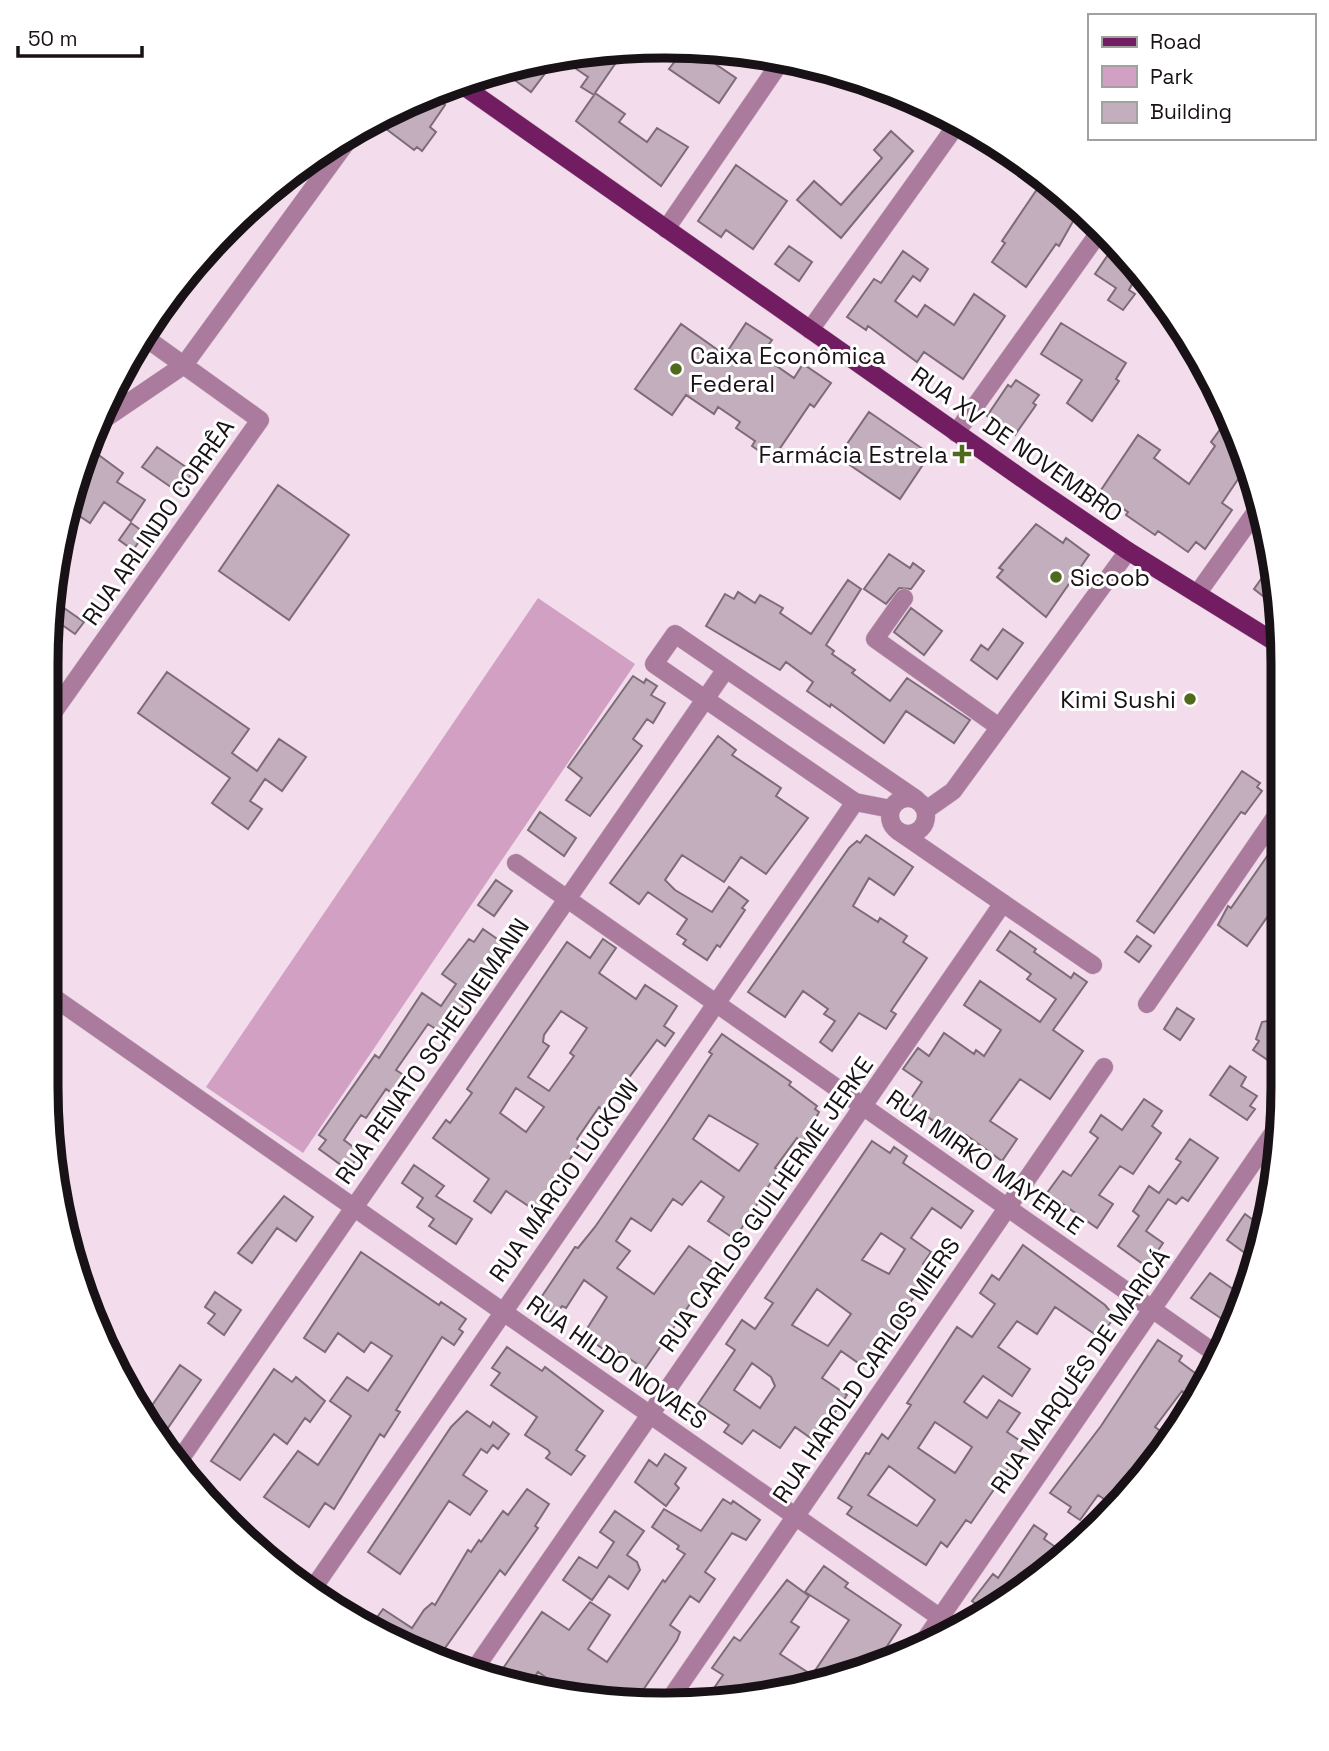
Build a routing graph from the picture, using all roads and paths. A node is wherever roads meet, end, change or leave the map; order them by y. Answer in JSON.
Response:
{"nodes":[{"id":1,"x":776,"y":68,"type":"edge"},
{"id":2,"x":469,"y":90,"type":"edge"},
{"id":3,"x":953,"y":131,"type":"edge"},
{"id":4,"x":339,"y":153,"type":"edge"},
{"id":5,"x":666,"y":229,"type":"junction"},
{"id":6,"x":1096,"y":237,"type":"edge"},
{"id":7,"x":810,"y":330,"type":"junction"},
{"id":8,"x":151,"y":342,"type":"edge"},
{"id":9,"x":184,"y":365,"type":"junction"},
{"id":10,"x":112,"y":414,"type":"edge"},
{"id":11,"x":956,"y":433,"type":"junction"},
{"id":12,"x":1253,"y":516,"type":"edge"},
{"id":13,"x":1128,"y":551,"type":"junction"},
{"id":14,"x":1197,"y":594,"type":"junction"},
{"id":15,"x":904,"y":598,"type":"dead end"},
{"id":16,"x":1270,"y":639,"type":"edge"},
{"id":17,"x":726,"y":669,"type":"junction"},
{"id":18,"x":705,"y":699,"type":"junction"},
{"id":19,"x":58,"y":705,"type":"edge"},
{"id":20,"x":999,"y":727,"type":"junction"},
{"id":21,"x":855,"y":802,"type":"junction"},
{"id":22,"x":921,"y":805,"type":"junction"},
{"id":23,"x":891,"y":808,"type":"junction"},
{"id":24,"x":1271,"y":823,"type":"edge"},
{"id":25,"x":898,"y":831,"type":"junction"},
{"id":26,"x":516,"y":863,"type":"dead end"},
{"id":27,"x":567,"y":899,"type":"junction"},
{"id":28,"x":1003,"y":903,"type":"junction"},
{"id":29,"x":1093,"y":965,"type":"dead end"},
{"id":30,"x":58,"y":1000,"type":"edge"},
{"id":31,"x":716,"y":1003,"type":"junction"},
{"id":32,"x":1147,"y":1004,"type":"dead end"},
{"id":33,"x":1104,"y":1067,"type":"dead end"},
{"id":34,"x":863,"y":1107,"type":"junction"},
{"id":35,"x":1269,"y":1140,"type":"edge"},
{"id":36,"x":354,"y":1208,"type":"junction"},
{"id":37,"x":1007,"y":1208,"type":"junction"},
{"id":38,"x":1152,"y":1309,"type":"junction"},
{"id":39,"x":503,"y":1312,"type":"junction"},
{"id":40,"x":1211,"y":1350,"type":"edge"},
{"id":41,"x":650,"y":1415,"type":"junction"},
{"id":42,"x":183,"y":1456,"type":"edge"},
{"id":43,"x":795,"y":1516,"type":"junction"},
{"id":44,"x":316,"y":1583,"type":"edge"},
{"id":45,"x":947,"y":1623,"type":"edge"},
{"id":46,"x":478,"y":1664,"type":"edge"},
{"id":47,"x":674,"y":1693,"type":"edge"}],
"edges":[{"from":1,"to":5,"type":"street"},
{"from":2,"to":5,"type":"main road","name":"RUA XV DE NOVEMBRO"},
{"from":3,"to":7,"type":"street"},
{"from":4,"to":9,"type":"street"},
{"from":5,"to":7,"type":"main road","name":"RUA XV DE NOVEMBRO"},
{"from":6,"to":11,"type":"street"},
{"from":7,"to":11,"type":"main road","name":"RUA XV DE NOVEMBRO"},
{"from":8,"to":9,"type":"street"},
{"from":9,"to":10,"type":"street"},
{"from":9,"to":19,"type":"street","name":"RUA ARLINDO CORRÊA"},
{"from":11,"to":13,"type":"main road","name":"RUA XV DE NOVEMBRO"},
{"from":12,"to":14,"type":"street"},
{"from":13,"to":14,"type":"main road","name":"RUA XV DE NOVEMBRO"},
{"from":13,"to":20,"type":"street"},
{"from":14,"to":16,"type":"main road","name":"RUA XV DE NOVEMBRO"},
{"from":15,"to":20,"type":"street"},
{"from":17,"to":18,"type":"street","name":"RUA RENATO SCHEUNEMANN"},
{"from":17,"to":18,"type":"street"},
{"from":17,"to":22,"type":"street"},
{"from":18,"to":21,"type":"street"},
{"from":18,"to":27,"type":"street","name":"RUA RENATO SCHEUNEMANN"},
{"from":20,"to":22,"type":"street"},
{"from":21,"to":23,"type":"street"},
{"from":21,"to":31,"type":"street","name":"RUA MÁRCIO LUCKOW"},
{"from":22,"to":23,"type":"street"},
{"from":22,"to":25,"type":"street"},
{"from":23,"to":25,"type":"street"},
{"from":24,"to":32,"type":"street"},
{"from":25,"to":28,"type":"street"},
{"from":26,"to":27,"type":"street","name":"RUA MIRKO MAYERLE"},
{"from":27,"to":31,"type":"street","name":"RUA MIRKO MAYERLE"},
{"from":27,"to":36,"type":"street","name":"RUA RENATO SCHEUNEMANN"},
{"from":28,"to":29,"type":"street"},
{"from":28,"to":34,"type":"street","name":"RUA CARLOS GUILHERME JERKE"},
{"from":30,"to":36,"type":"street","name":"RUA HILDO NOVAES"},
{"from":31,"to":34,"type":"street","name":"RUA MIRKO MAYERLE"},
{"from":31,"to":39,"type":"street","name":"RUA MÁRCIO LUCKOW"},
{"from":33,"to":37,"type":"street","name":"RUA HAROLD CARLOS MIERS"},
{"from":34,"to":37,"type":"street","name":"RUA MIRKO MAYERLE"},
{"from":34,"to":41,"type":"street","name":"RUA CARLOS GUILHERME JERKE"},
{"from":35,"to":38,"type":"street","name":"RUA MARQUÊS DE MARICÁ"},
{"from":36,"to":39,"type":"street","name":"RUA HILDO NOVAES"},
{"from":36,"to":42,"type":"street","name":"RUA RENATO SCHEUNEMANN"},
{"from":37,"to":38,"type":"street","name":"RUA MIRKO MAYERLE"},
{"from":37,"to":43,"type":"street","name":"RUA HAROLD CARLOS MIERS"},
{"from":38,"to":40,"type":"street","name":"RUA MIRKO MAYERLE"},
{"from":38,"to":45,"type":"street","name":"RUA MARQUÊS DE MARICÁ"},
{"from":39,"to":41,"type":"street","name":"RUA HILDO NOVAES"},
{"from":39,"to":44,"type":"street","name":"RUA MÁRCIO LUCKOW"},
{"from":41,"to":43,"type":"street","name":"RUA HILDO NOVAES"},
{"from":41,"to":46,"type":"street","name":"RUA CARLOS GUILHERME JERKE"},
{"from":43,"to":45,"type":"street","name":"RUA HILDO NOVAES"},
{"from":43,"to":47,"type":"street","name":"RUA HAROLD CARLOS MIERS"}]}
